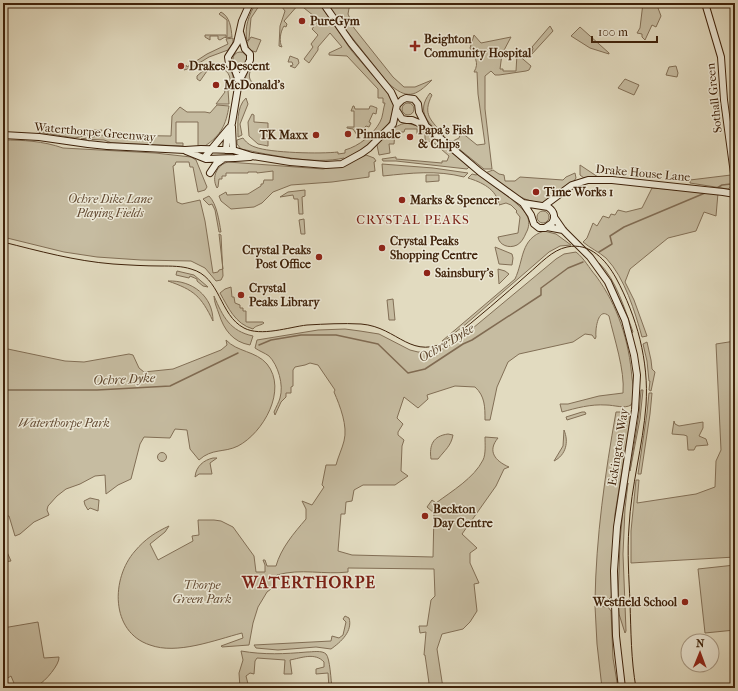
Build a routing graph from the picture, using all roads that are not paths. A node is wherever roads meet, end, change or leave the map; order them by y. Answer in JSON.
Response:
{"nodes":[{"id":1,"x":250,"y":3,"type":"edge"},
{"id":2,"x":323,"y":3,"type":"edge"},
{"id":3,"x":705,"y":3,"type":"edge"},
{"id":4,"x":240,"y":32,"type":"junction"},
{"id":5,"x":234,"y":49,"type":"junction"},
{"id":6,"x":245,"y":49,"type":"junction"},
{"id":7,"x":246,"y":67,"type":"junction"},
{"id":8,"x":234,"y":68,"type":"junction"},
{"id":9,"x":239,"y":81,"type":"junction"},
{"id":10,"x":391,"y":92,"type":"junction"},
{"id":11,"x":406,"y":98,"type":"junction"},
{"id":12,"x":397,"y":108,"type":"junction"},
{"id":13,"x":419,"y":112,"type":"junction"},
{"id":14,"x":405,"y":120,"type":"junction"},
{"id":15,"x":412,"y":120,"type":"junction"},
{"id":16,"x":232,"y":123,"type":"junction"},
{"id":17,"x":393,"y":124,"type":"junction"},
{"id":18,"x":426,"y":126,"type":"junction"},
{"id":19,"x":3,"y":135,"type":"edge"},
{"id":20,"x":212,"y":149,"type":"junction"},
{"id":21,"x":185,"y":150,"type":"junction"},
{"id":22,"x":192,"y":150,"type":"junction"},
{"id":23,"x":230,"y":151,"type":"junction"},
{"id":24,"x":252,"y":156,"type":"junction"},
{"id":25,"x":206,"y":157,"type":"junction"},
{"id":26,"x":245,"y":157,"type":"junction"},
{"id":27,"x":224,"y":159,"type":"junction"},
{"id":28,"x":210,"y":173,"type":"dead end"},
{"id":29,"x":734,"y":194,"type":"edge"},
{"id":30,"x":556,"y":198,"type":"junction"},
{"id":31,"x":523,"y":203,"type":"junction"},
{"id":32,"x":542,"y":206,"type":"junction"},
{"id":33,"x":554,"y":215,"type":"junction"},
{"id":34,"x":531,"y":216,"type":"junction"},
{"id":35,"x":547,"y":227,"type":"junction"},
{"id":36,"x":563,"y":230,"type":"junction"},
{"id":37,"x":622,"y":688,"type":"edge"}],
"edges":[{"from":1,"to":4,"type":"street"},
{"from":2,"to":10,"type":"street"},
{"from":3,"to":29,"type":"street","name":"Sothall Green"},
{"from":4,"to":5,"type":"street"},
{"from":4,"to":6,"type":"street"},
{"from":5,"to":6,"type":"street"},
{"from":5,"to":8,"type":"street"},
{"from":6,"to":7,"type":"street"},
{"from":7,"to":8,"type":"street"},
{"from":7,"to":9,"type":"street"},
{"from":8,"to":9,"type":"street"},
{"from":9,"to":16,"type":"street"},
{"from":10,"to":11,"type":"street"},
{"from":10,"to":12,"type":"street"},
{"from":11,"to":12,"type":"street"},
{"from":11,"to":13,"type":"street"},
{"from":12,"to":14,"type":"street"},
{"from":12,"to":17,"type":"street","name":"Waterthorpe Greenway"},
{"from":13,"to":15,"type":"street"},
{"from":13,"to":18,"type":"street"},
{"from":14,"to":15,"type":"street"},
{"from":14,"to":17,"type":"street","name":"Waterthorpe Greenway"},
{"from":15,"to":18,"type":"street"},
{"from":16,"to":20,"type":"street"},
{"from":16,"to":23,"type":"street"},
{"from":17,"to":24,"type":"street","name":"Waterthorpe Greenway"},
{"from":18,"to":31,"type":"street"},
{"from":19,"to":21,"type":"street","name":"Waterthorpe Greenway"},
{"from":20,"to":22,"type":"street","name":"Waterthorpe Greenway"},
{"from":20,"to":23,"type":"street","name":"Waterthorpe Greenway"},
{"from":20,"to":25,"type":"street"},
{"from":21,"to":22,"type":"street","name":"Waterthorpe Greenway"},
{"from":21,"to":25,"type":"street","name":"Waterthorpe Greenway"},
{"from":22,"to":25,"type":"street"},
{"from":23,"to":24,"type":"street","name":"Waterthorpe Greenway"},
{"from":23,"to":26,"type":"street"},
{"from":23,"to":27,"type":"street"},
{"from":24,"to":26,"type":"street","name":"Waterthorpe Greenway"},
{"from":25,"to":27,"type":"street","name":"Waterthorpe Greenway"},
{"from":26,"to":27,"type":"street","name":"Waterthorpe Greenway"},
{"from":27,"to":28,"type":"street"},
{"from":29,"to":30,"type":"street","name":"Drake House Lane"},
{"from":30,"to":32,"type":"street","name":"Drake House Lane"},
{"from":30,"to":33,"type":"street"},
{"from":31,"to":32,"type":"street"},
{"from":31,"to":34,"type":"street"},
{"from":32,"to":33,"type":"street"},
{"from":32,"to":34,"type":"street"},
{"from":33,"to":35,"type":"street"},
{"from":33,"to":36,"type":"street","name":"Eckington Way"},
{"from":34,"to":35,"type":"street"},
{"from":35,"to":36,"type":"street"},
{"from":36,"to":37,"type":"street","name":"Eckington Way"}]}
